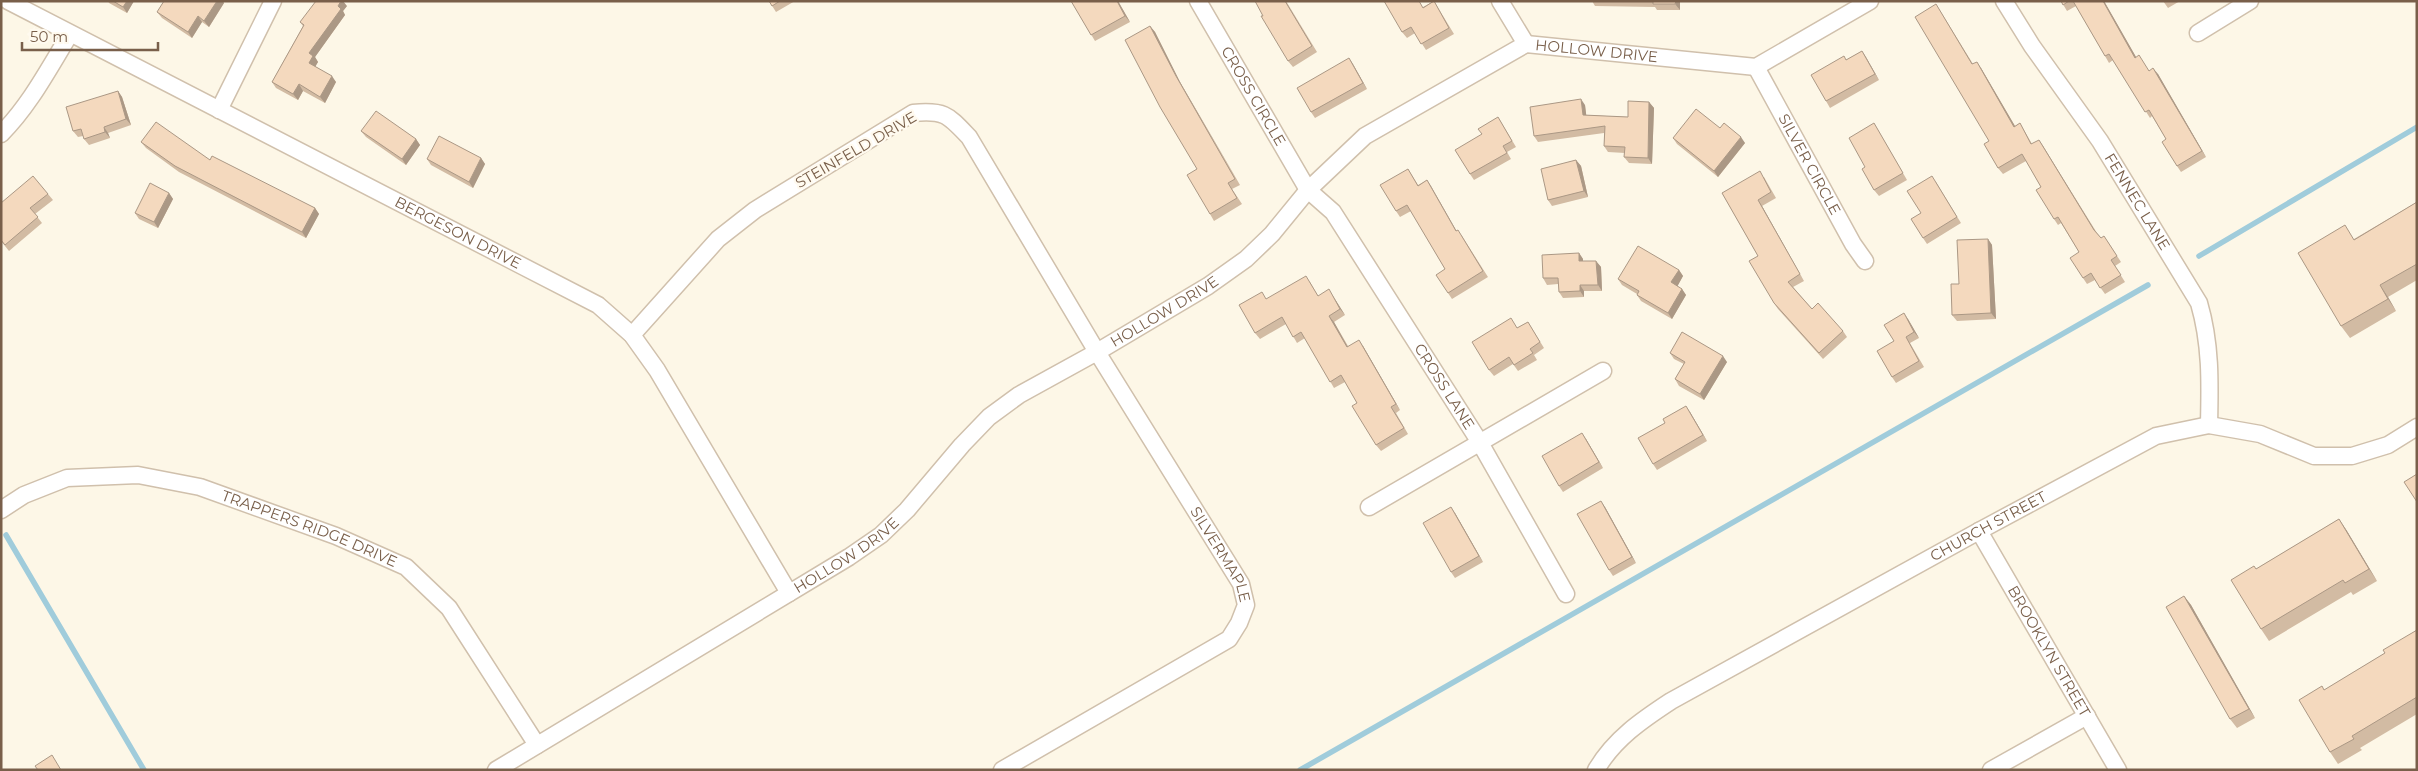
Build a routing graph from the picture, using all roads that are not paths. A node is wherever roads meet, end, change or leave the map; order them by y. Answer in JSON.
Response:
{"nodes":[{"id":1,"x":8,"y":1,"type":"edge"},
{"id":2,"x":273,"y":1,"type":"edge"},
{"id":3,"x":1198,"y":1,"type":"edge"},
{"id":4,"x":1500,"y":1,"type":"edge"},
{"id":5,"x":1870,"y":1,"type":"edge"},
{"id":6,"x":2004,"y":1,"type":"edge"},
{"id":7,"x":2250,"y":1,"type":"edge"},
{"id":8,"x":2198,"y":33,"type":"dead end"},
{"id":9,"x":70,"y":34,"type":"junction"},
{"id":10,"x":1526,"y":44,"type":"junction"},
{"id":11,"x":1756,"y":67,"type":"junction"},
{"id":12,"x":219,"y":110,"type":"junction"},
{"id":13,"x":1,"y":134,"type":"edge"},
{"id":14,"x":1308,"y":190,"type":"junction"},
{"id":15,"x":1865,"y":261,"type":"dead end"},
{"id":16,"x":632,"y":335,"type":"junction"},
{"id":17,"x":1097,"y":352,"type":"junction"},
{"id":18,"x":1603,"y":371,"type":"dead end"},
{"id":19,"x":2210,"y":425,"type":"junction"},
{"id":20,"x":2417,"y":427,"type":"edge"},
{"id":21,"x":1480,"y":442,"type":"junction"},
{"id":22,"x":1369,"y":507,"type":"dead end"},
{"id":23,"x":1,"y":510,"type":"edge"},
{"id":24,"x":1979,"y":531,"type":"junction"},
{"id":25,"x":789,"y":593,"type":"junction"},
{"id":26,"x":1566,"y":594,"type":"dead end"},
{"id":27,"x":2087,"y":716,"type":"junction"},
{"id":28,"x":537,"y":745,"type":"junction"},
{"id":29,"x":496,"y":770,"type":"edge"},
{"id":30,"x":1002,"y":770,"type":"edge"},
{"id":31,"x":1596,"y":770,"type":"edge"},
{"id":32,"x":1992,"y":770,"type":"edge"},
{"id":33,"x":2118,"y":770,"type":"edge"}],
"edges":[{"from":1,"to":9,"type":"street","name":"BERGESON DRIVE"},
{"from":2,"to":12,"type":"street"},
{"from":3,"to":14,"type":"street","name":"CROSS CIRCLE"},
{"from":4,"to":10,"type":"street"},
{"from":5,"to":11,"type":"street"},
{"from":6,"to":19,"type":"street","name":"FENNEC LANE"},
{"from":7,"to":8,"type":"street"},
{"from":9,"to":12,"type":"street","name":"BERGESON DRIVE"},
{"from":9,"to":13,"type":"street"},
{"from":10,"to":11,"type":"street","name":"HOLLOW DRIVE"},
{"from":10,"to":14,"type":"street","name":"HOLLOW DRIVE"},
{"from":11,"to":15,"type":"street","name":"SILVER CIRCLE"},
{"from":12,"to":16,"type":"street","name":"BERGESON DRIVE"},
{"from":14,"to":17,"type":"street","name":"HOLLOW DRIVE"},
{"from":14,"to":21,"type":"street","name":"CROSS LANE"},
{"from":16,"to":17,"type":"street","name":"STEINFELD DRIVE"},
{"from":16,"to":25,"type":"street","name":"BERGESON DRIVE"},
{"from":17,"to":25,"type":"street","name":"HOLLOW DRIVE"},
{"from":17,"to":30,"type":"street","name":"SILVERMAPLE"},
{"from":18,"to":21,"type":"street"},
{"from":19,"to":20,"type":"street","name":"CHURCH STREET"},
{"from":19,"to":24,"type":"street","name":"CHURCH STREET"},
{"from":21,"to":22,"type":"street"},
{"from":21,"to":26,"type":"street","name":"CROSS LANE"},
{"from":23,"to":28,"type":"street","name":"TRAPPERS RIDGE DRIVE"},
{"from":24,"to":27,"type":"street","name":"BROOKLYN STREET"},
{"from":24,"to":31,"type":"street","name":"CHURCH STREET"},
{"from":25,"to":28,"type":"street","name":"HOLLOW DRIVE"},
{"from":27,"to":32,"type":"street"},
{"from":27,"to":33,"type":"street","name":"BROOKLYN STREET"},
{"from":28,"to":29,"type":"street","name":"HOLLOW DRIVE"}]}
